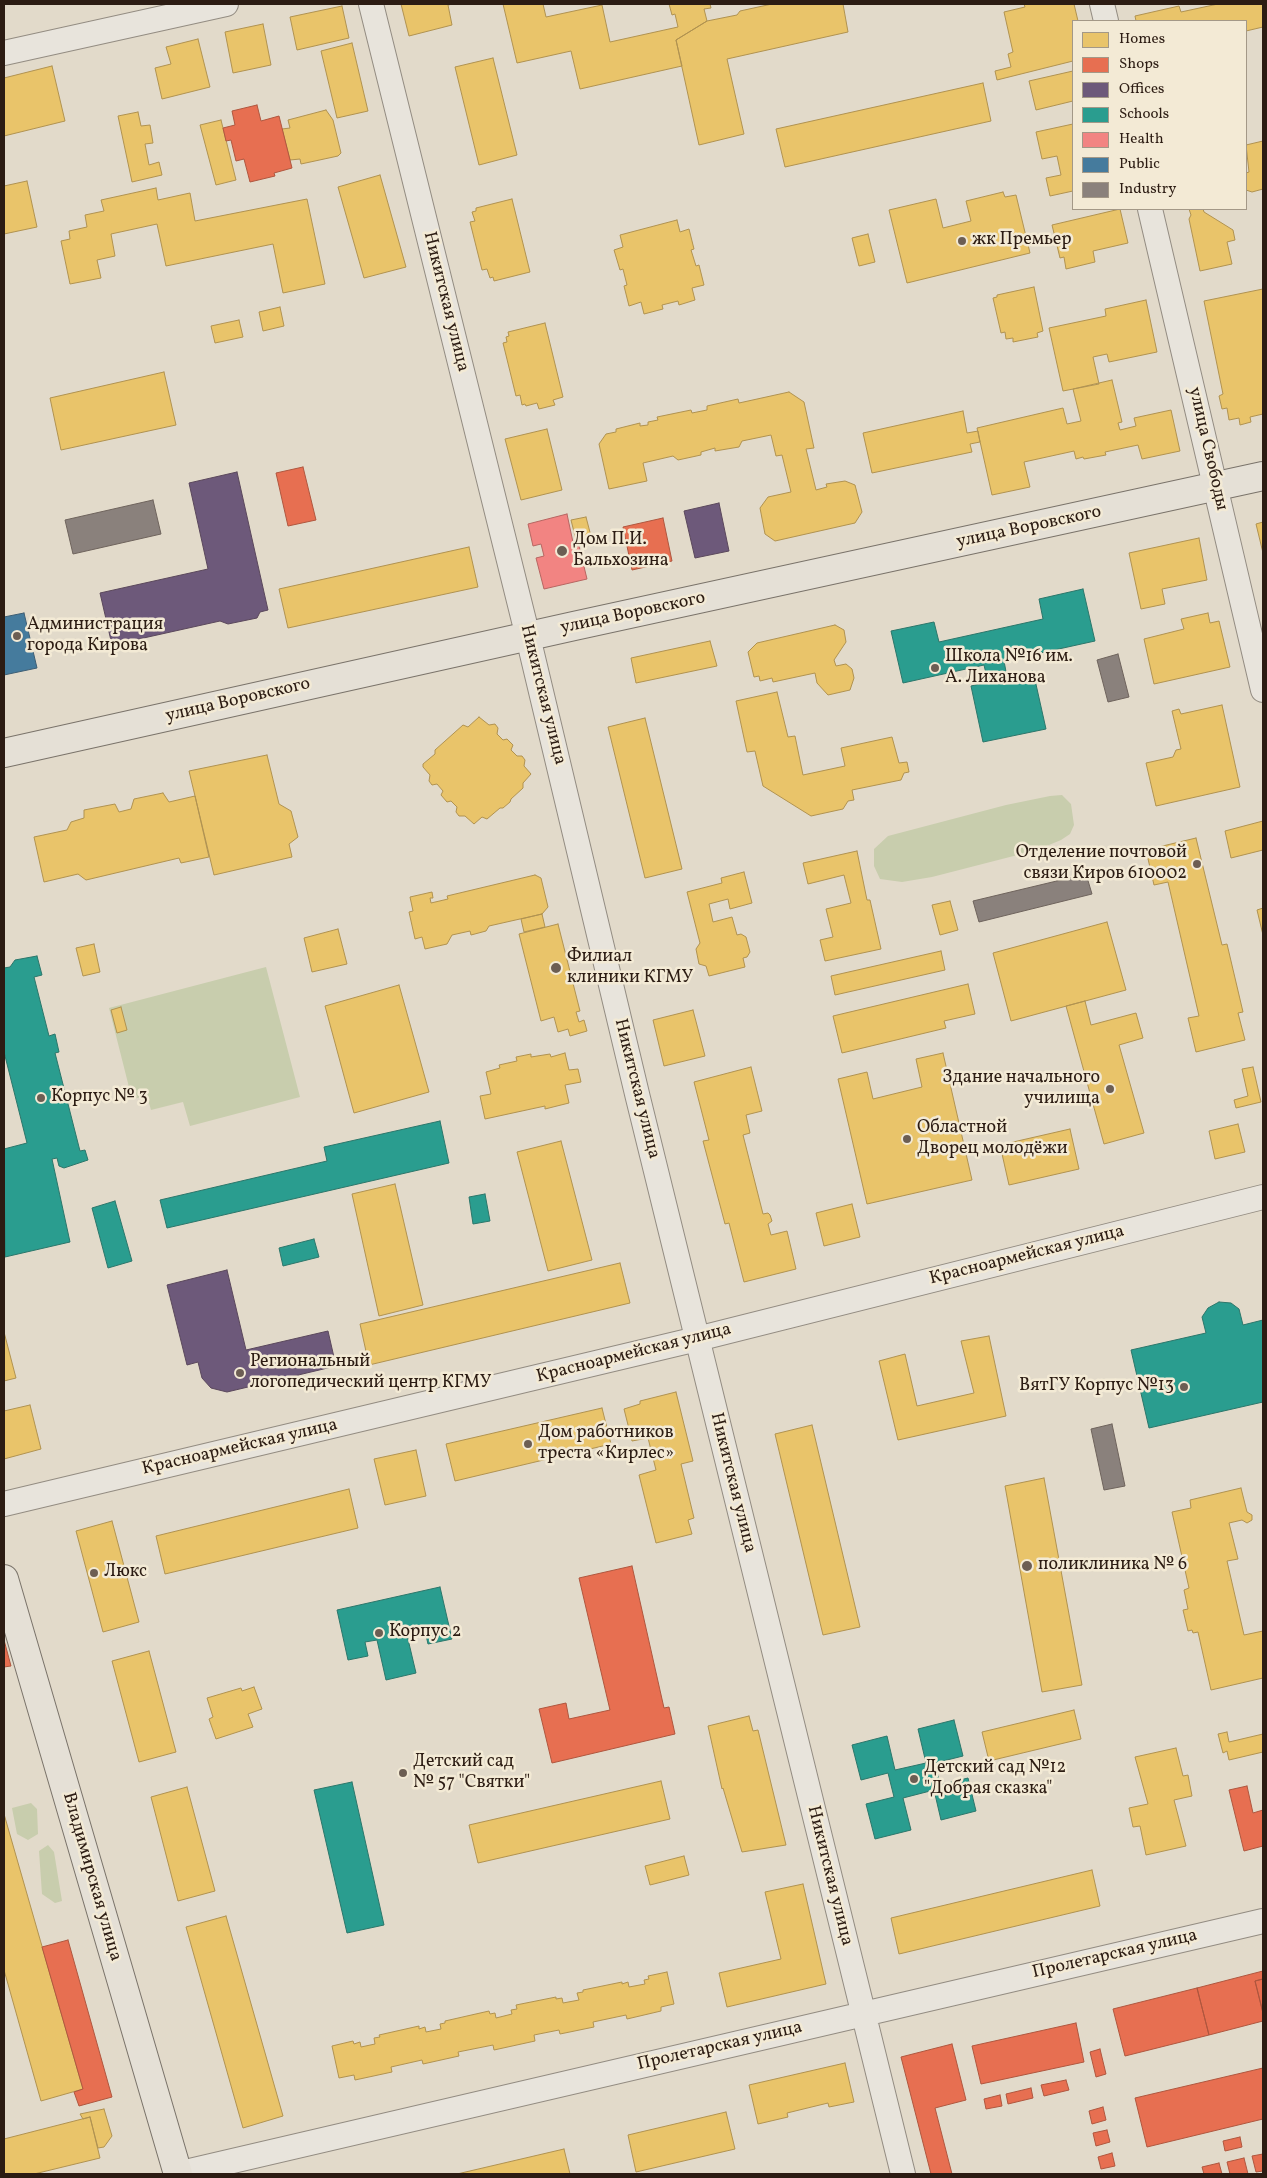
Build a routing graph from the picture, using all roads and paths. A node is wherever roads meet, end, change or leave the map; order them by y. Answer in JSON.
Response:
{"nodes":[{"id":1,"x":226,"y":4,"type":"edge"},
{"id":2,"x":371,"y":4,"type":"edge"},
{"id":3,"x":1102,"y":4,"type":"edge"},
{"id":4,"x":1106,"y":20,"type":"edge"},
{"id":5,"x":4,"y":52,"type":"edge"},
{"id":6,"x":1150,"y":210,"type":"edge"},
{"id":7,"x":1263,"y":476,"type":"edge"},
{"id":8,"x":1216,"y":487,"type":"junction"},
{"id":9,"x":528,"y":637,"type":"junction"},
{"id":10,"x":1263,"y":690,"type":"edge"},
{"id":11,"x":4,"y":753,"type":"edge"},
{"id":12,"x":1263,"y":1197,"type":"edge"},
{"id":13,"x":697,"y":1339,"type":"junction"},
{"id":14,"x":4,"y":1504,"type":"edge"},
{"id":15,"x":4,"y":1579,"type":"edge"},
{"id":16,"x":1263,"y":1921,"type":"edge"},
{"id":17,"x":863,"y":2014,"type":"junction"},
{"id":18,"x":178,"y":2174,"type":"edge"},
{"id":19,"x":903,"y":2174,"type":"edge"}],
"edges":[{"from":1,"to":5,"type":"street"},
{"from":2,"to":9,"type":"street","name":"Никитская улица"},
{"from":3,"to":4,"type":"street"},
{"from":6,"to":8,"type":"street","name":"улица Свободы"},
{"from":7,"to":8,"type":"main road","name":"улица Воровского"},
{"from":8,"to":9,"type":"main road","name":"улица Воровского"},
{"from":8,"to":10,"type":"street","name":"улица Свободы"},
{"from":9,"to":11,"type":"main road","name":"улица Воровского"},
{"from":9,"to":13,"type":"street","name":"Никитская улица"},
{"from":12,"to":13,"type":"street","name":"Красноармейская улица"},
{"from":13,"to":14,"type":"street","name":"Красноармейская улица"},
{"from":13,"to":17,"type":"street","name":"Никитская улица"},
{"from":15,"to":18,"type":"main road","name":"Владимирская улица"},
{"from":16,"to":17,"type":"street","name":"Пролетарская улица"},
{"from":17,"to":18,"type":"street","name":"Пролетарская улица"},
{"from":17,"to":19,"type":"street","name":"Никитская улица"}]}
